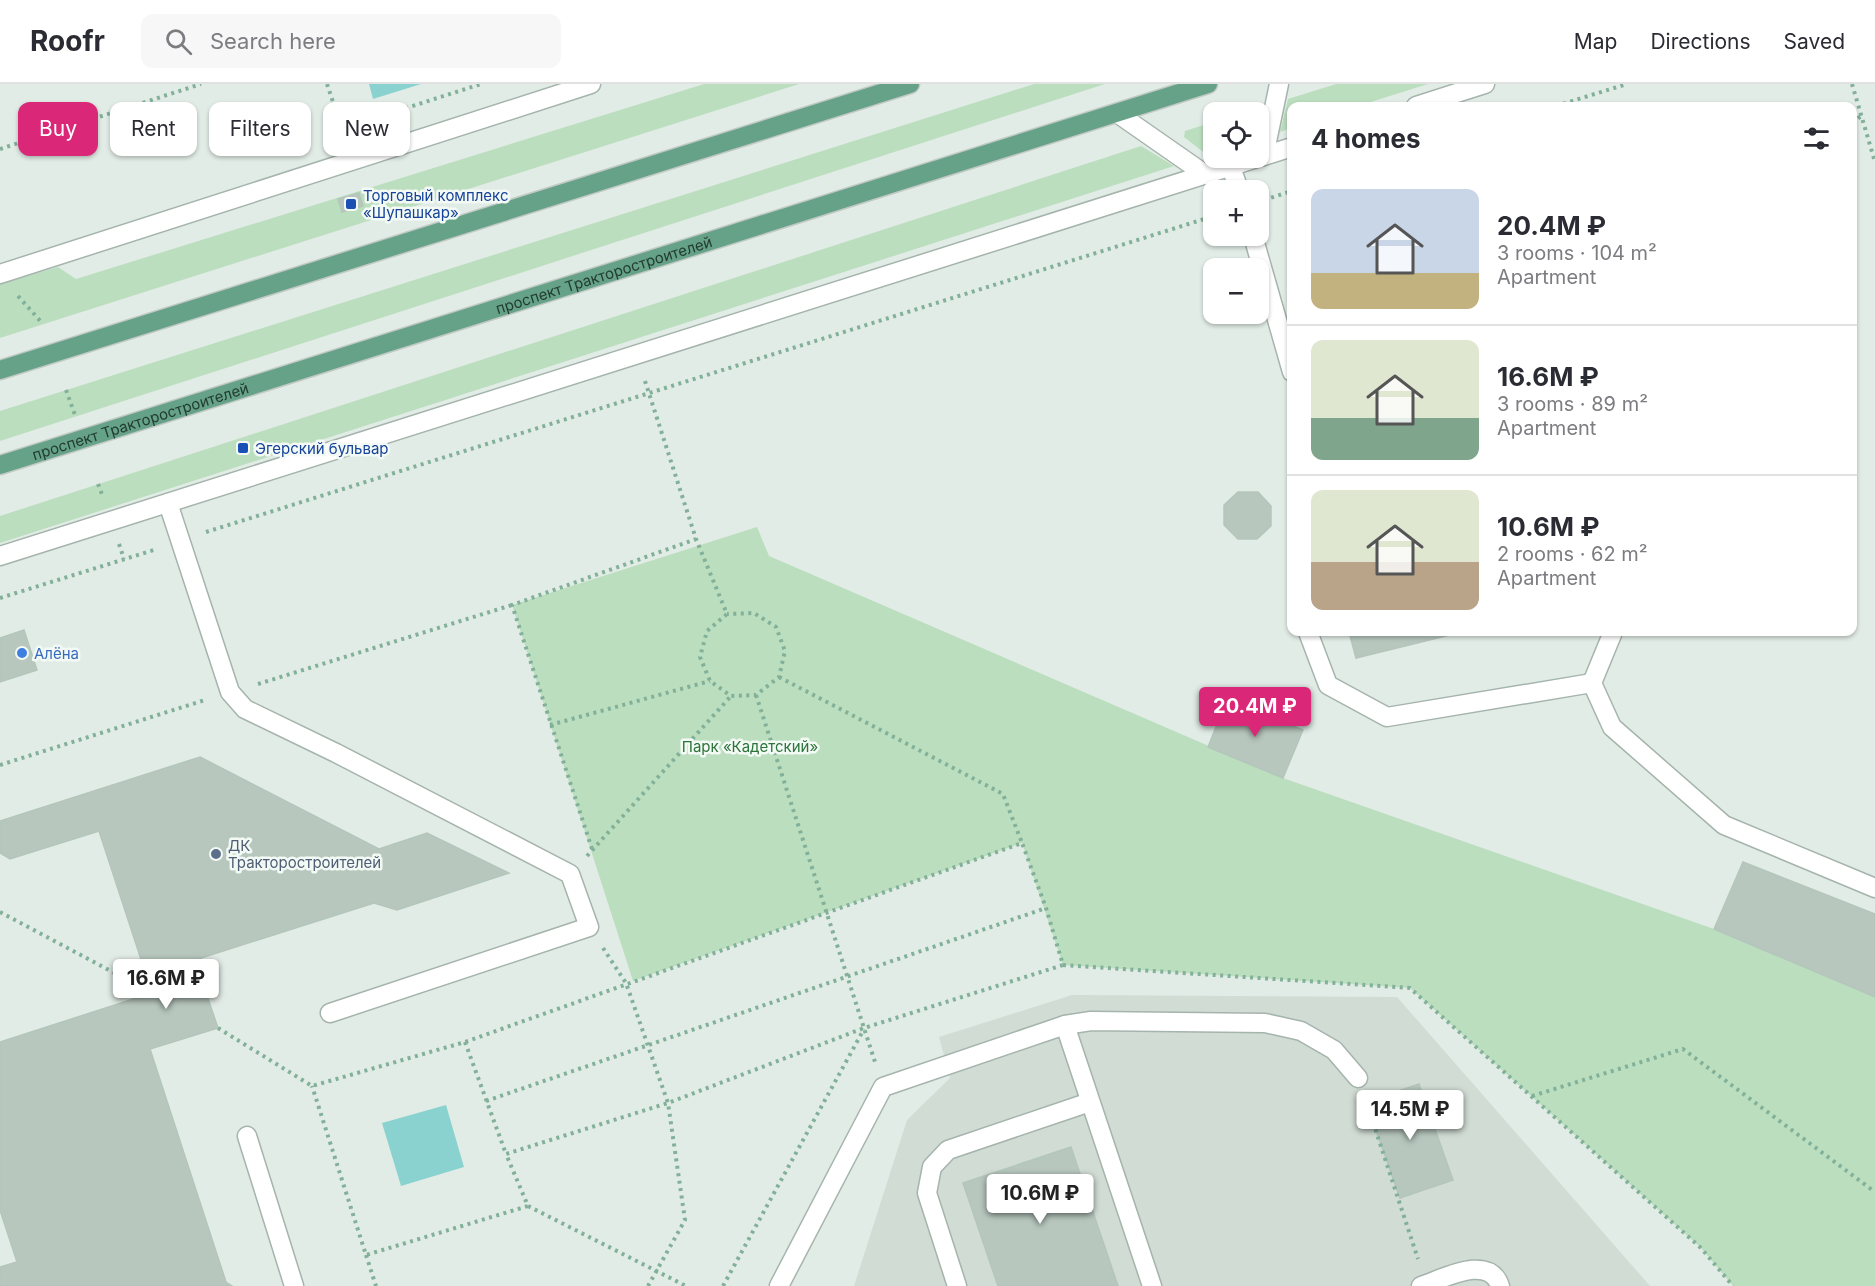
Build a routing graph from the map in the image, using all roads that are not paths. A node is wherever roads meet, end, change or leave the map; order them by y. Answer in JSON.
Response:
{"nodes":[{"id":1,"x":591,"y":84,"type":"edge"},
{"id":2,"x":910,"y":84,"type":"edge"},
{"id":3,"x":1208,"y":84,"type":"edge"},
{"id":4,"x":1279,"y":84,"type":"edge"},
{"id":5,"x":1485,"y":84,"type":"edge"},
{"id":6,"x":1429,"y":102,"type":"edge"},
{"id":7,"x":1117,"y":113,"type":"junction"},
{"id":8,"x":1269,"y":132,"type":"edge"},
{"id":9,"x":1287,"y":149,"type":"edge"},
{"id":10,"x":1269,"y":154,"type":"edge"},
{"id":11,"x":1225,"y":168,"type":"edge"},
{"id":12,"x":1206,"y":175,"type":"junction"},
{"id":13,"x":1256,"y":246,"type":"edge"},
{"id":14,"x":0,"y":274,"type":"edge"},
{"id":15,"x":1287,"y":355,"type":"edge"},
{"id":16,"x":0,"y":370,"type":"edge"},
{"id":17,"x":0,"y":465,"type":"edge"},
{"id":18,"x":168,"y":503,"type":"junction"},
{"id":19,"x":0,"y":556,"type":"edge"},
{"id":20,"x":1310,"y":636,"type":"edge"},
{"id":21,"x":1611,"y":636,"type":"edge"},
{"id":22,"x":1592,"y":683,"type":"junction"},
{"id":23,"x":1875,"y":888,"type":"edge"},
{"id":24,"x":330,"y":1013,"type":"dead end"},
{"id":25,"x":1065,"y":1025,"type":"junction"},
{"id":26,"x":1358,"y":1078,"type":"road end"},
{"id":27,"x":1090,"y":1102,"type":"junction"},
{"id":28,"x":247,"y":1136,"type":"dead end"},
{"id":29,"x":1424,"y":1285,"type":"edge"},
{"id":30,"x":294,"y":1286,"type":"edge"},
{"id":31,"x":779,"y":1286,"type":"edge"},
{"id":32,"x":957,"y":1286,"type":"edge"},
{"id":33,"x":1152,"y":1286,"type":"edge"},
{"id":34,"x":1500,"y":1286,"type":"edge"}],
"edges":[{"from":1,"to":14,"type":"street"},
{"from":2,"to":16,"type":"main road"},
{"from":3,"to":7,"type":"main road","name":"проспект Тракторостроителей"},
{"from":4,"to":8,"type":"street"},
{"from":5,"to":6,"type":"street"},
{"from":7,"to":12,"type":"street"},
{"from":7,"to":17,"type":"main road","name":"проспект Тракторостроителей"},
{"from":9,"to":10,"type":"street"},
{"from":11,"to":12,"type":"street"},
{"from":12,"to":18,"type":"street"},
{"from":13,"to":15,"type":"street"},
{"from":18,"to":19,"type":"street"},
{"from":18,"to":24,"type":"street"},
{"from":20,"to":22,"type":"street"},
{"from":21,"to":22,"type":"street"},
{"from":22,"to":23,"type":"street"},
{"from":25,"to":26,"type":"street"},
{"from":25,"to":27,"type":"street"},
{"from":25,"to":31,"type":"street"},
{"from":27,"to":32,"type":"street"},
{"from":27,"to":33,"type":"street"},
{"from":28,"to":30,"type":"street"},
{"from":29,"to":34,"type":"street"}]}
